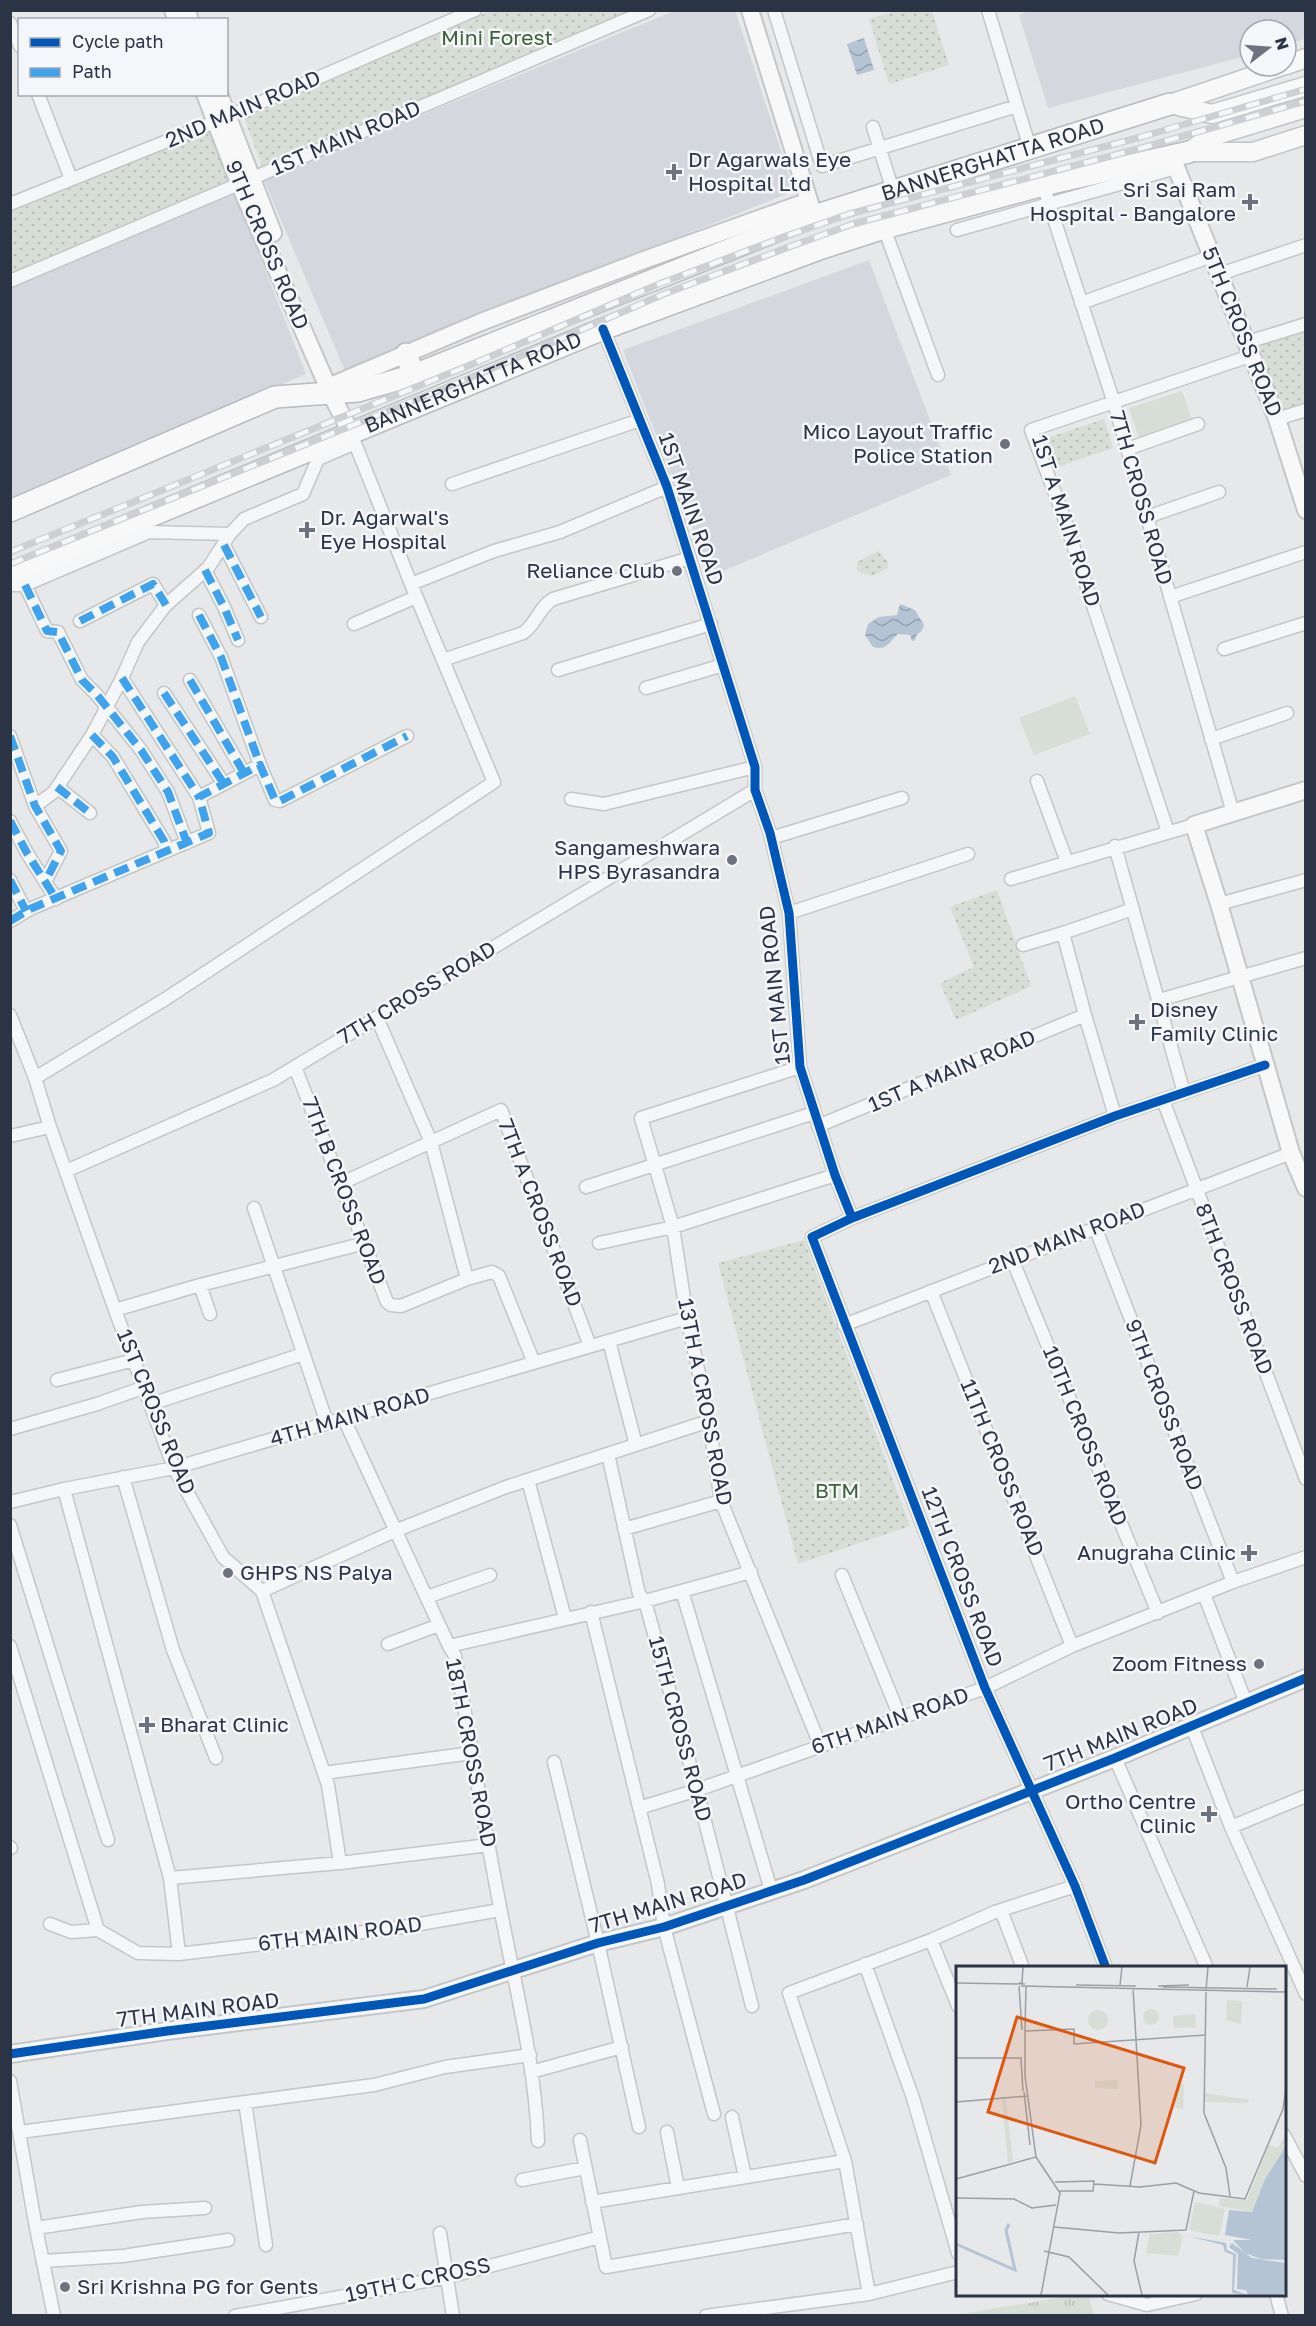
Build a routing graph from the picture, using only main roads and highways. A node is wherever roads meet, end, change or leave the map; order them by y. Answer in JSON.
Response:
{"nodes":[{"id":1,"x":1246,"y":78,"type":"edge"},
{"id":2,"x":1305,"y":86,"type":"edge"},
{"id":3,"x":1170,"y":104,"type":"junction"},
{"id":4,"x":1305,"y":108,"type":"edge"},
{"id":5,"x":1305,"y":135,"type":"edge"},
{"id":6,"x":1179,"y":159,"type":"junction"},
{"id":7,"x":406,"y":354,"type":"road end"},
{"id":8,"x":414,"y":375,"type":"junction"},
{"id":9,"x":10,"y":511,"type":"edge"},
{"id":10,"x":18,"y":580,"type":"edge"}],
"edges":[{"from":1,"to":3,"type":"main road"},
{"from":2,"to":3,"type":"main road"},
{"from":3,"to":8,"type":"highway","name":"BANNERGHATTA ROAD"},
{"from":4,"to":6,"type":"main road"},
{"from":5,"to":6,"type":"main road"},
{"from":6,"to":10,"type":"highway","name":"BANNERGHATTA ROAD"},
{"from":7,"to":8,"type":"highway"},
{"from":8,"to":9,"type":"highway","name":"BANNERGHATTA ROAD"}]}
